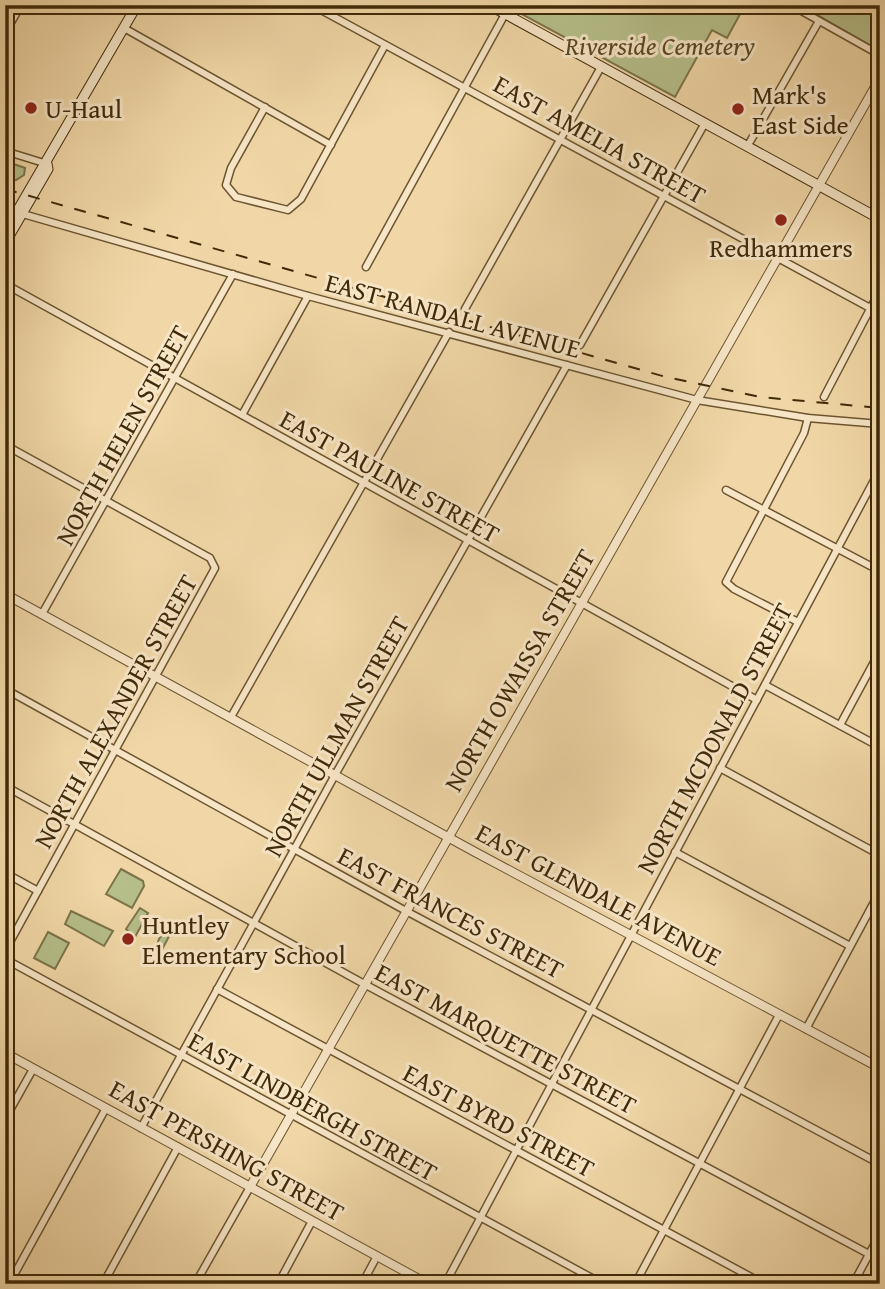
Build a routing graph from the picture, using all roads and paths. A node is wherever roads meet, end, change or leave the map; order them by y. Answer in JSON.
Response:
{"nodes":[{"id":1,"x":21,"y":5,"type":"edge"},
{"id":2,"x":137,"y":5,"type":"edge"},
{"id":3,"x":312,"y":5,"type":"edge"},
{"id":4,"x":488,"y":5,"type":"edge"},
{"id":5,"x":791,"y":5,"type":"edge"},
{"id":6,"x":505,"y":14,"type":"junction"},
{"id":7,"x":819,"y":21,"type":"junction"},
{"id":8,"x":124,"y":28,"type":"junction"},
{"id":9,"x":5,"y":33,"type":"edge"},
{"id":10,"x":385,"y":45,"type":"junction"},
{"id":11,"x":880,"y":55,"type":"edge"},
{"id":12,"x":601,"y":67,"type":"junction"},
{"id":13,"x":880,"y":78,"type":"edge"},
{"id":14,"x":464,"y":87,"type":"junction"},
{"id":15,"x":265,"y":107,"type":"junction"},
{"id":16,"x":705,"y":124,"type":"junction"},
{"id":17,"x":560,"y":139,"type":"junction"},
{"id":18,"x":331,"y":145,"type":"junction"},
{"id":19,"x":747,"y":146,"type":"junction"},
{"id":20,"x":5,"y":151,"type":"edge"},
{"id":21,"x":47,"y":163,"type":"junction"},
{"id":22,"x":818,"y":186,"type":"junction"},
{"id":23,"x":665,"y":196,"type":"junction"},
{"id":24,"x":23,"y":214,"type":"junction"},
{"id":25,"x":880,"y":219,"type":"edge"},
{"id":26,"x":5,"y":232,"type":"edge"},
{"id":27,"x":5,"y":243,"type":"edge"},
{"id":28,"x":778,"y":258,"type":"junction"},
{"id":29,"x":366,"y":267,"type":"dead end"},
{"id":30,"x":233,"y":274,"type":"junction"},
{"id":31,"x":5,"y":284,"type":"edge"},
{"id":32,"x":880,"y":290,"type":"edge"},
{"id":33,"x":308,"y":296,"type":"junction"},
{"id":34,"x":870,"y":308,"type":"junction"},
{"id":35,"x":465,"y":309,"type":"dead end"},
{"id":36,"x":449,"y":332,"type":"junction"},
{"id":37,"x":580,"y":345,"type":"dead end"},
{"id":38,"x":568,"y":365,"type":"junction"},
{"id":39,"x":176,"y":379,"type":"junction"},
{"id":40,"x":824,"y":397,"type":"dead end"},
{"id":41,"x":697,"y":400,"type":"junction"},
{"id":42,"x":242,"y":415,"type":"junction"},
{"id":43,"x":808,"y":418,"type":"junction"},
{"id":44,"x":880,"y":424,"type":"edge"},
{"id":45,"x":5,"y":445,"type":"edge"},
{"id":46,"x":880,"y":469,"type":"edge"},
{"id":47,"x":365,"y":484,"type":"junction"},
{"id":48,"x":726,"y":491,"type":"dead end"},
{"id":49,"x":107,"y":501,"type":"junction"},
{"id":50,"x":763,"y":509,"type":"junction"},
{"id":51,"x":468,"y":541,"type":"junction"},
{"id":52,"x":837,"y":549,"type":"junction"},
{"id":53,"x":880,"y":571,"type":"edge"},
{"id":54,"x":5,"y":594,"type":"edge"},
{"id":55,"x":581,"y":603,"type":"junction"},
{"id":56,"x":42,"y":614,"type":"junction"},
{"id":57,"x":798,"y":622,"type":"junction"},
{"id":58,"x":880,"y":651,"type":"edge"},
{"id":59,"x":156,"y":676,"type":"junction"},
{"id":60,"x":765,"y":685,"type":"junction"},
{"id":61,"x":5,"y":690,"type":"edge"},
{"id":62,"x":757,"y":700,"type":"junction"},
{"id":63,"x":232,"y":718,"type":"junction"},
{"id":64,"x":840,"y":726,"type":"junction"},
{"id":65,"x":880,"y":747,"type":"edge"},
{"id":66,"x":115,"y":750,"type":"junction"},
{"id":67,"x":720,"y":768,"type":"junction"},
{"id":68,"x":335,"y":775,"type":"junction"},
{"id":69,"x":5,"y":786,"type":"edge"},
{"id":70,"x":75,"y":824,"type":"junction"},
{"id":71,"x":448,"y":836,"type":"junction"},
{"id":72,"x":294,"y":849,"type":"junction"},
{"id":73,"x":675,"y":852,"type":"junction"},
{"id":74,"x":880,"y":855,"type":"edge"},
{"id":75,"x":5,"y":873,"type":"edge"},
{"id":76,"x":38,"y":891,"type":"junction"},
{"id":77,"x":880,"y":891,"type":"edge"},
{"id":78,"x":407,"y":911,"type":"junction"},
{"id":79,"x":254,"y":923,"type":"junction"},
{"id":80,"x":631,"y":935,"type":"junction"},
{"id":81,"x":850,"y":946,"type":"junction"},
{"id":82,"x":5,"y":951,"type":"edge"},
{"id":83,"x":5,"y":959,"type":"edge"},
{"id":84,"x":366,"y":985,"type":"junction"},
{"id":85,"x":217,"y":989,"type":"junction"},
{"id":86,"x":591,"y":1010,"type":"junction"},
{"id":87,"x":779,"y":1015,"type":"junction"},
{"id":88,"x":806,"y":1029,"type":"junction"},
{"id":89,"x":328,"y":1050,"type":"junction"},
{"id":90,"x":5,"y":1054,"type":"edge"},
{"id":91,"x":181,"y":1056,"type":"junction"},
{"id":92,"x":33,"y":1069,"type":"junction"},
{"id":93,"x":880,"y":1069,"type":"edge"},
{"id":94,"x":551,"y":1084,"type":"junction"},
{"id":95,"x":740,"y":1089,"type":"junction"},
{"id":96,"x":106,"y":1108,"type":"junction"},
{"id":97,"x":291,"y":1116,"type":"junction"},
{"id":98,"x":5,"y":1119,"type":"edge"},
{"id":99,"x":141,"y":1128,"type":"junction"},
{"id":100,"x":178,"y":1147,"type":"junction"},
{"id":101,"x":516,"y":1151,"type":"junction"},
{"id":102,"x":699,"y":1164,"type":"junction"},
{"id":103,"x":880,"y":1164,"type":"edge"},
{"id":104,"x":250,"y":1187,"type":"junction"},
{"id":105,"x":480,"y":1218,"type":"junction"},
{"id":106,"x":312,"y":1221,"type":"junction"},
{"id":107,"x":664,"y":1230,"type":"junction"},
{"id":108,"x":880,"y":1234,"type":"edge"},
{"id":109,"x":869,"y":1254,"type":"junction"},
{"id":110,"x":377,"y":1256,"type":"junction"},
{"id":111,"x":880,"y":1260,"type":"edge"},
{"id":112,"x":9,"y":1284,"type":"edge"},
{"id":113,"x":103,"y":1284,"type":"edge"},
{"id":114,"x":195,"y":1284,"type":"edge"},
{"id":115,"x":278,"y":1284,"type":"edge"},
{"id":116,"x":362,"y":1284,"type":"edge"},
{"id":117,"x":428,"y":1284,"type":"edge"},
{"id":118,"x":445,"y":1284,"type":"edge"},
{"id":119,"x":603,"y":1284,"type":"edge"},
{"id":120,"x":635,"y":1284,"type":"edge"},
{"id":121,"x":764,"y":1284,"type":"edge"},
{"id":122,"x":853,"y":1284,"type":"edge"}],
"edges":[{"from":1,"to":9,"type":"street"},
{"from":2,"to":8,"type":"main road"},
{"from":3,"to":10,"type":"street","name":"EAST AMELIA STREET"},
{"from":4,"to":6,"type":"main road"},
{"from":5,"to":7,"type":"street"},
{"from":6,"to":12,"type":"main road"},
{"from":6,"to":14,"type":"street"},
{"from":7,"to":11,"type":"street"},
{"from":7,"to":19,"type":"street"},
{"from":8,"to":15,"type":"street"},
{"from":8,"to":21,"type":"main road"},
{"from":10,"to":14,"type":"street","name":"EAST AMELIA STREET"},
{"from":10,"to":18,"type":"street"},
{"from":12,"to":16,"type":"main road"},
{"from":12,"to":17,"type":"street"},
{"from":13,"to":22,"type":"street","name":"NORTH OWAISSA STREET"},
{"from":14,"to":17,"type":"street","name":"EAST AMELIA STREET"},
{"from":14,"to":29,"type":"street"},
{"from":15,"to":18,"type":"street"},
{"from":15,"to":18,"type":"street"},
{"from":16,"to":19,"type":"main road"},
{"from":16,"to":23,"type":"street"},
{"from":17,"to":23,"type":"street","name":"EAST AMELIA STREET"},
{"from":17,"to":35,"type":"street"},
{"from":19,"to":22,"type":"main road"},
{"from":20,"to":21,"type":"street"},
{"from":21,"to":24,"type":"main road"},
{"from":21,"to":26,"type":"main road"},
{"from":22,"to":25,"type":"main road"},
{"from":22,"to":28,"type":"street","name":"NORTH OWAISSA STREET"},
{"from":23,"to":28,"type":"street","name":"EAST AMELIA STREET"},
{"from":23,"to":37,"type":"street"},
{"from":24,"to":27,"type":"main road"},
{"from":24,"to":30,"type":"street","name":"EAST RANDALL AVENUE"},
{"from":28,"to":34,"type":"street","name":"EAST AMELIA STREET"},
{"from":28,"to":41,"type":"street","name":"NORTH OWAISSA STREET"},
{"from":30,"to":33,"type":"street","name":"EAST RANDALL AVENUE"},
{"from":30,"to":39,"type":"street","name":"NORTH HELEN STREET"},
{"from":31,"to":39,"type":"street","name":"EAST PAULINE STREET"},
{"from":32,"to":34,"type":"street"},
{"from":33,"to":36,"type":"street","name":"EAST RANDALL AVENUE"},
{"from":33,"to":42,"type":"street"},
{"from":34,"to":40,"type":"street"},
{"from":36,"to":38,"type":"street","name":"EAST RANDALL AVENUE"},
{"from":36,"to":47,"type":"street"},
{"from":38,"to":41,"type":"street","name":"EAST RANDALL AVENUE"},
{"from":38,"to":51,"type":"street","name":"NORTH ULLMAN STREET"},
{"from":39,"to":42,"type":"street","name":"EAST PAULINE STREET"},
{"from":39,"to":49,"type":"street","name":"NORTH HELEN STREET"},
{"from":41,"to":43,"type":"street","name":"EAST RANDALL AVENUE"},
{"from":41,"to":55,"type":"street","name":"NORTH OWAISSA STREET"},
{"from":42,"to":47,"type":"street","name":"EAST PAULINE STREET"},
{"from":43,"to":44,"type":"street","name":"EAST RANDALL AVENUE"},
{"from":43,"to":50,"type":"street"},
{"from":45,"to":49,"type":"street"},
{"from":46,"to":52,"type":"street","name":"NORTH MCDONALD STREET"},
{"from":47,"to":51,"type":"street","name":"EAST PAULINE STREET"},
{"from":47,"to":63,"type":"street"},
{"from":48,"to":50,"type":"street"},
{"from":49,"to":56,"type":"street","name":"NORTH HELEN STREET"},
{"from":49,"to":59,"type":"street","name":"NORTH ALEXANDER STREET"},
{"from":50,"to":52,"type":"street"},
{"from":50,"to":57,"type":"street"},
{"from":51,"to":55,"type":"street","name":"EAST PAULINE STREET"},
{"from":51,"to":68,"type":"street","name":"NORTH ULLMAN STREET"},
{"from":52,"to":53,"type":"street"},
{"from":52,"to":57,"type":"street","name":"NORTH MCDONALD STREET"},
{"from":54,"to":56,"type":"street","name":"EAST GLENDALE AVENUE"},
{"from":55,"to":62,"type":"street","name":"EAST PAULINE STREET"},
{"from":55,"to":71,"type":"street","name":"NORTH OWAISSA STREET"},
{"from":56,"to":59,"type":"street","name":"EAST GLENDALE AVENUE"},
{"from":57,"to":60,"type":"street","name":"NORTH MCDONALD STREET"},
{"from":58,"to":64,"type":"street"},
{"from":59,"to":63,"type":"street","name":"EAST GLENDALE AVENUE"},
{"from":59,"to":66,"type":"street","name":"NORTH ALEXANDER STREET"},
{"from":60,"to":62,"type":"street","name":"NORTH MCDONALD STREET"},
{"from":60,"to":64,"type":"street"},
{"from":61,"to":66,"type":"street","name":"EAST FRANCES STREET"},
{"from":62,"to":67,"type":"street","name":"NORTH MCDONALD STREET"},
{"from":63,"to":68,"type":"street","name":"EAST GLENDALE AVENUE"},
{"from":64,"to":65,"type":"street"},
{"from":66,"to":70,"type":"street","name":"NORTH ALEXANDER STREET"},
{"from":66,"to":72,"type":"street","name":"EAST FRANCES STREET"},
{"from":67,"to":73,"type":"street","name":"NORTH MCDONALD STREET"},
{"from":67,"to":74,"type":"street"},
{"from":68,"to":71,"type":"street","name":"EAST GLENDALE AVENUE"},
{"from":68,"to":72,"type":"street","name":"NORTH ULLMAN STREET"},
{"from":69,"to":70,"type":"street","name":"EAST MARQUETTE STREET"},
{"from":70,"to":76,"type":"street","name":"NORTH ALEXANDER STREET"},
{"from":70,"to":79,"type":"street","name":"EAST MARQUETTE STREET"},
{"from":71,"to":78,"type":"street","name":"NORTH OWAISSA STREET"},
{"from":71,"to":80,"type":"street","name":"EAST GLENDALE AVENUE"},
{"from":72,"to":78,"type":"street","name":"EAST FRANCES STREET"},
{"from":72,"to":79,"type":"street","name":"NORTH ULLMAN STREET"},
{"from":73,"to":80,"type":"street","name":"NORTH MCDONALD STREET"},
{"from":73,"to":81,"type":"street"},
{"from":75,"to":76,"type":"street"},
{"from":76,"to":82,"type":"street","name":"NORTH ALEXANDER STREET"},
{"from":77,"to":81,"type":"street"},
{"from":78,"to":84,"type":"street","name":"NORTH OWAISSA STREET"},
{"from":78,"to":86,"type":"street","name":"EAST FRANCES STREET"},
{"from":79,"to":84,"type":"street","name":"EAST MARQUETTE STREET"},
{"from":79,"to":85,"type":"street","name":"NORTH ULLMAN STREET"},
{"from":80,"to":86,"type":"street","name":"NORTH MCDONALD STREET"},
{"from":80,"to":87,"type":"street","name":"EAST GLENDALE AVENUE"},
{"from":81,"to":88,"type":"street"},
{"from":83,"to":91,"type":"street","name":"EAST LINDBERGH STREET"},
{"from":84,"to":89,"type":"street","name":"NORTH OWAISSA STREET"},
{"from":84,"to":94,"type":"street","name":"EAST MARQUETTE STREET"},
{"from":85,"to":89,"type":"street","name":"EAST BYRD STREET"},
{"from":85,"to":91,"type":"street","name":"NORTH ULLMAN STREET"},
{"from":86,"to":94,"type":"street","name":"NORTH MCDONALD STREET"},
{"from":86,"to":95,"type":"street","name":"EAST FRANCES STREET"},
{"from":87,"to":88,"type":"street","name":"EAST GLENDALE AVENUE"},
{"from":87,"to":95,"type":"street"},
{"from":88,"to":93,"type":"street","name":"EAST GLENDALE AVENUE"},
{"from":89,"to":97,"type":"street","name":"NORTH OWAISSA STREET"},
{"from":89,"to":101,"type":"street","name":"EAST BYRD STREET"},
{"from":90,"to":92,"type":"street","name":"EAST PERSHING STREET"},
{"from":91,"to":97,"type":"street","name":"EAST LINDBERGH STREET"},
{"from":91,"to":99,"type":"street","name":"NORTH ULLMAN STREET"},
{"from":92,"to":96,"type":"street","name":"EAST PERSHING STREET"},
{"from":92,"to":98,"type":"street"},
{"from":94,"to":101,"type":"street","name":"NORTH MCDONALD STREET"},
{"from":94,"to":102,"type":"street","name":"EAST MARQUETTE STREET"},
{"from":95,"to":102,"type":"street"},
{"from":95,"to":103,"type":"street","name":"EAST FRANCES STREET"},
{"from":96,"to":99,"type":"street","name":"EAST PERSHING STREET"},
{"from":96,"to":112,"type":"street"},
{"from":97,"to":104,"type":"street","name":"NORTH OWAISSA STREET"},
{"from":97,"to":105,"type":"street","name":"EAST LINDBERGH STREET"},
{"from":99,"to":100,"type":"street","name":"EAST PERSHING STREET"},
{"from":100,"to":104,"type":"street","name":"EAST PERSHING STREET"},
{"from":100,"to":113,"type":"street"},
{"from":101,"to":105,"type":"street","name":"NORTH MCDONALD STREET"},
{"from":101,"to":107,"type":"street","name":"EAST BYRD STREET"},
{"from":102,"to":107,"type":"street"},
{"from":102,"to":109,"type":"street","name":"EAST MARQUETTE STREET"},
{"from":104,"to":106,"type":"street","name":"EAST PERSHING STREET"},
{"from":104,"to":114,"type":"street","name":"NORTH OWAISSA STREET"},
{"from":105,"to":118,"type":"street","name":"NORTH MCDONALD STREET"},
{"from":105,"to":119,"type":"street","name":"EAST LINDBERGH STREET"},
{"from":106,"to":110,"type":"street","name":"EAST PERSHING STREET"},
{"from":106,"to":115,"type":"street"},
{"from":107,"to":120,"type":"street"},
{"from":107,"to":121,"type":"street","name":"EAST BYRD STREET"},
{"from":108,"to":109,"type":"street"},
{"from":109,"to":111,"type":"street","name":"EAST MARQUETTE STREET"},
{"from":109,"to":122,"type":"street"},
{"from":110,"to":116,"type":"street"},
{"from":110,"to":117,"type":"street","name":"EAST PERSHING STREET"}]}
